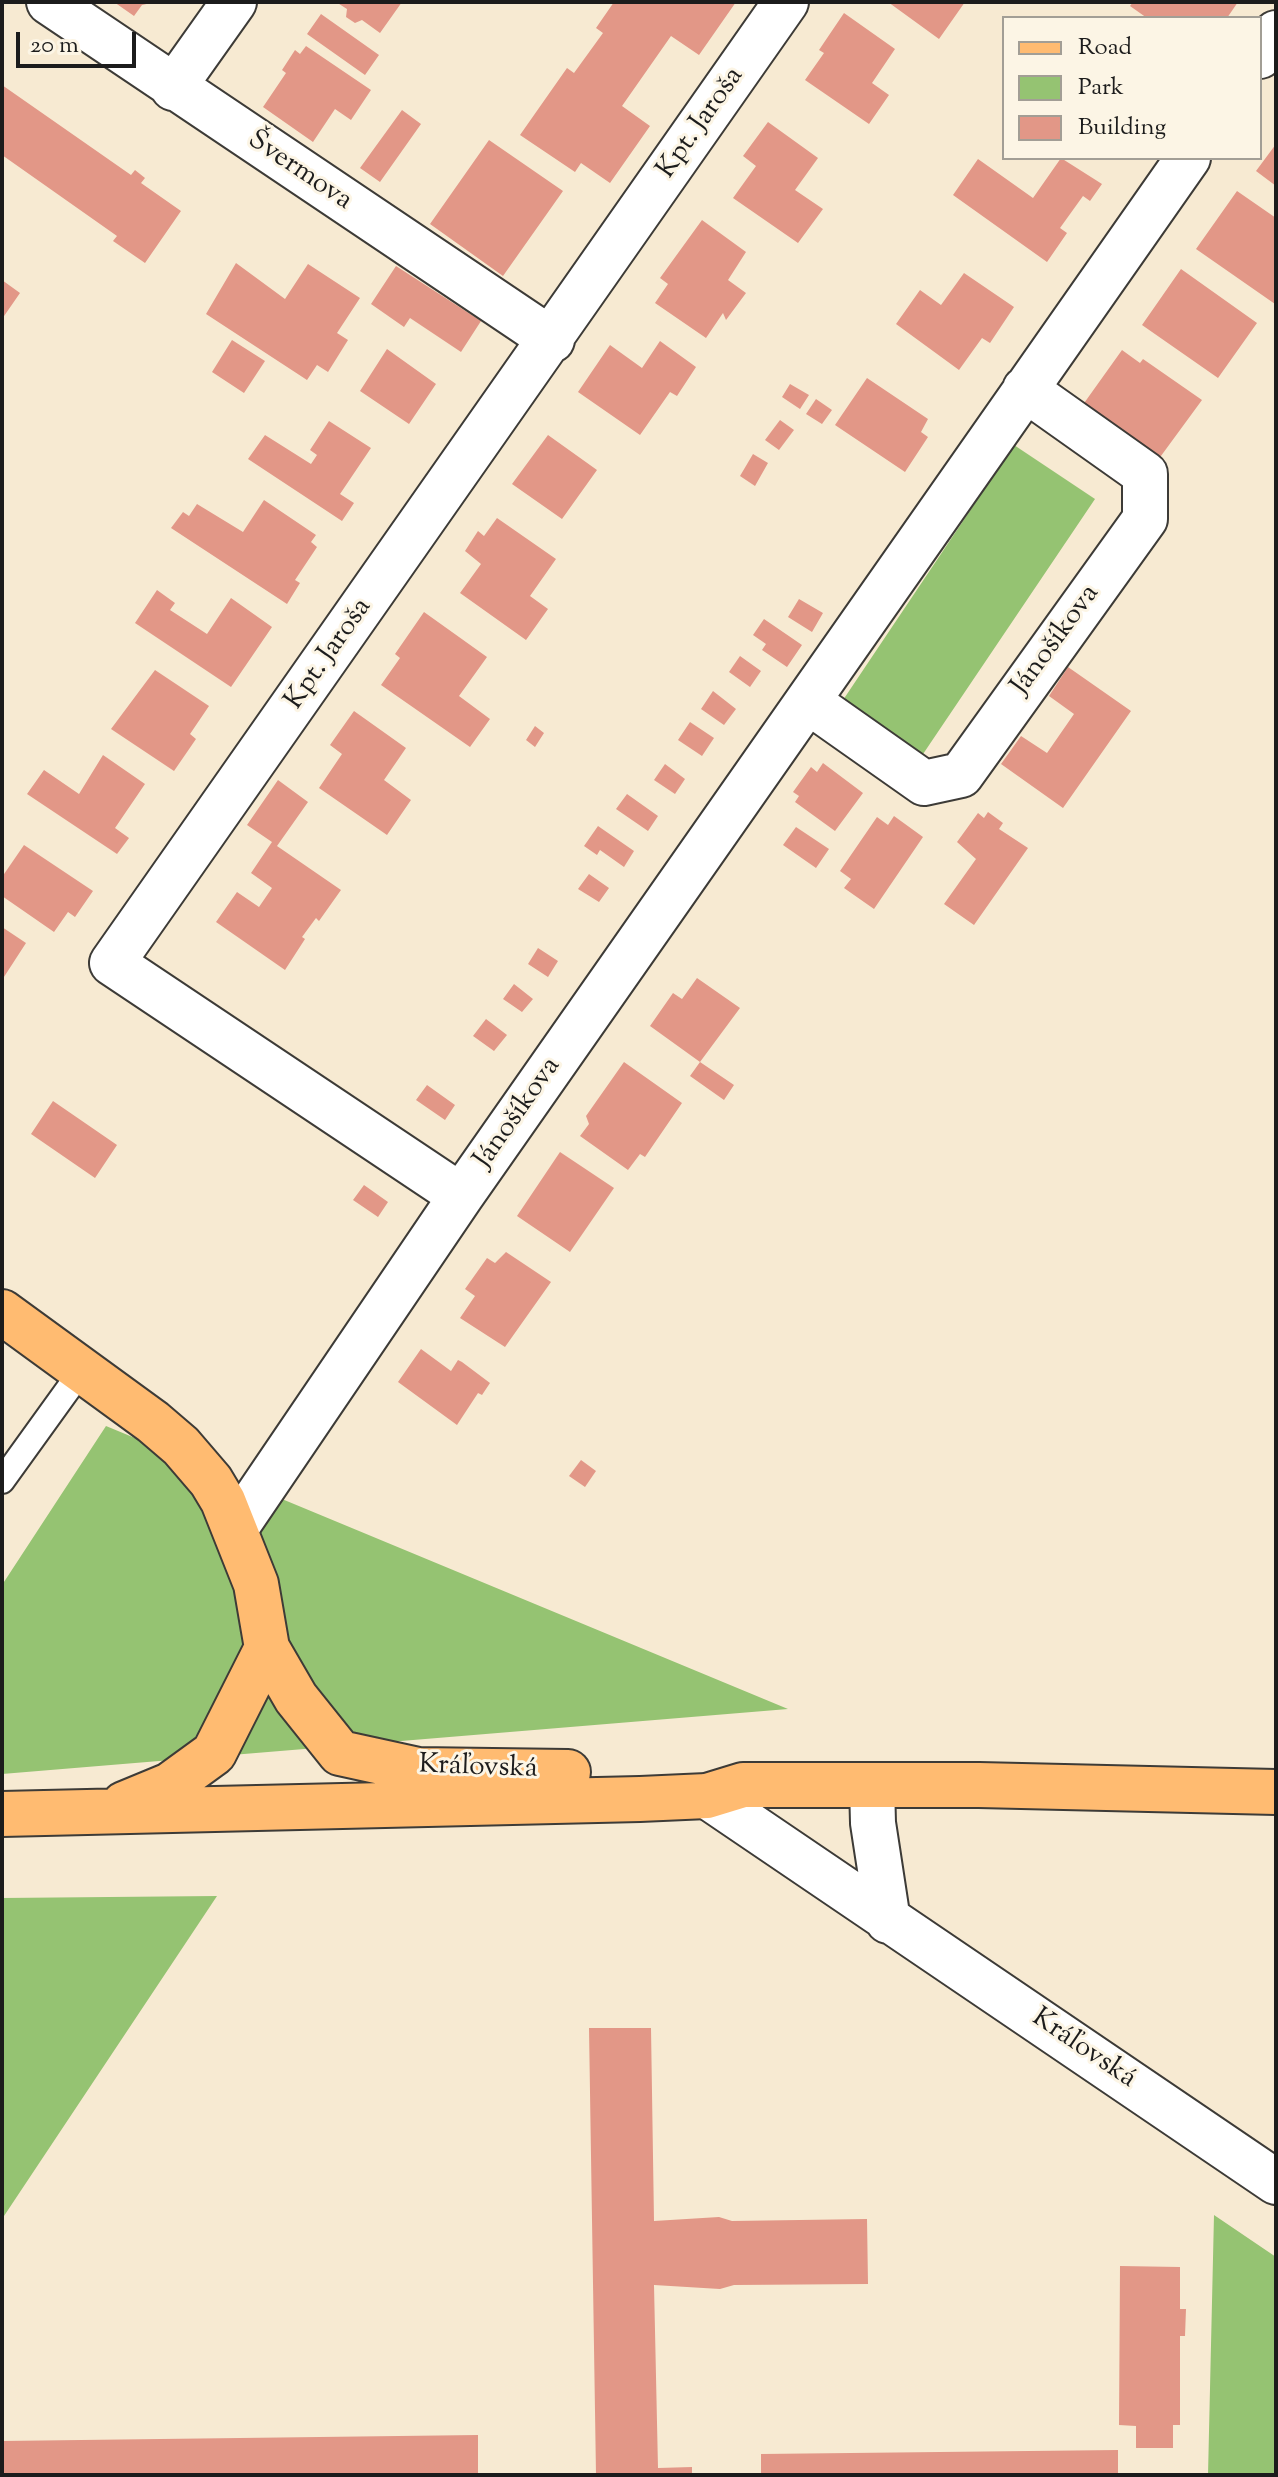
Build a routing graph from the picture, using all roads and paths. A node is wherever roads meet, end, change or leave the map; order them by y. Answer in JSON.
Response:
{"nodes":[{"id":1,"x":49,"y":2,"type":"edge"},
{"id":2,"x":234,"y":2,"type":"edge"},
{"id":3,"x":786,"y":2,"type":"edge"},
{"id":4,"x":1276,"y":33,"type":"edge"},
{"id":5,"x":1262,"y":53,"type":"edge"},
{"id":6,"x":173,"y":88,"type":"junction"},
{"id":7,"x":1187,"y":160,"type":"edge"},
{"id":8,"x":552,"y":340,"type":"junction"},
{"id":9,"x":1025,"y":389,"type":"junction"},
{"id":10,"x":809,"y":702,"type":"junction"},
{"id":11,"x":461,"y":1196,"type":"junction"},
{"id":12,"x":2,"y":1312,"type":"edge"},
{"id":13,"x":82,"y":1370,"type":"junction"},
{"id":14,"x":2,"y":1481,"type":"edge"},
{"id":15,"x":235,"y":1529,"type":"junction"},
{"id":16,"x":267,"y":1648,"type":"junction"},
{"id":17,"x":872,"y":1785,"type":"junction"},
{"id":18,"x":725,"y":1790,"type":"junction"},
{"id":19,"x":1276,"y":1792,"type":"edge"},
{"id":20,"x":107,"y":1811,"type":"junction"},
{"id":21,"x":2,"y":1814,"type":"edge"},
{"id":22,"x":888,"y":1921,"type":"junction"},
{"id":23,"x":1276,"y":2182,"type":"edge"}],
"edges":[{"from":1,"to":6,"type":"street","name":"Švermova"},
{"from":2,"to":6,"type":"street"},
{"from":3,"to":8,"type":"street","name":"Kpt. Jaroša"},
{"from":4,"to":5,"type":"street"},
{"from":6,"to":8,"type":"street","name":"Švermova"},
{"from":7,"to":9,"type":"street","name":"Jánošíkova"},
{"from":8,"to":11,"type":"street","name":"Kpt. Jaroša"},
{"from":9,"to":10,"type":"street","name":"Jánošíkova"},
{"from":9,"to":10,"type":"street","name":"Jánošíkova"},
{"from":10,"to":11,"type":"street","name":"Jánošíkova"},
{"from":11,"to":15,"type":"street","name":"Jánošíkova"},
{"from":12,"to":13,"type":"main road","name":"Kráľovská"},
{"from":13,"to":14,"type":"lane"},
{"from":13,"to":15,"type":"main road","name":"Kráľovská"},
{"from":15,"to":16,"type":"main road","name":"Kráľovská"},
{"from":16,"to":18,"type":"main road","name":"Kráľovská"},
{"from":16,"to":20,"type":"main road"},
{"from":17,"to":18,"type":"main road"},
{"from":17,"to":19,"type":"main road"},
{"from":17,"to":22,"type":"street"},
{"from":18,"to":20,"type":"main road"},
{"from":18,"to":22,"type":"street","name":"Kráľovská"},
{"from":20,"to":21,"type":"main road"},
{"from":22,"to":23,"type":"street","name":"Kráľovská"}]}
